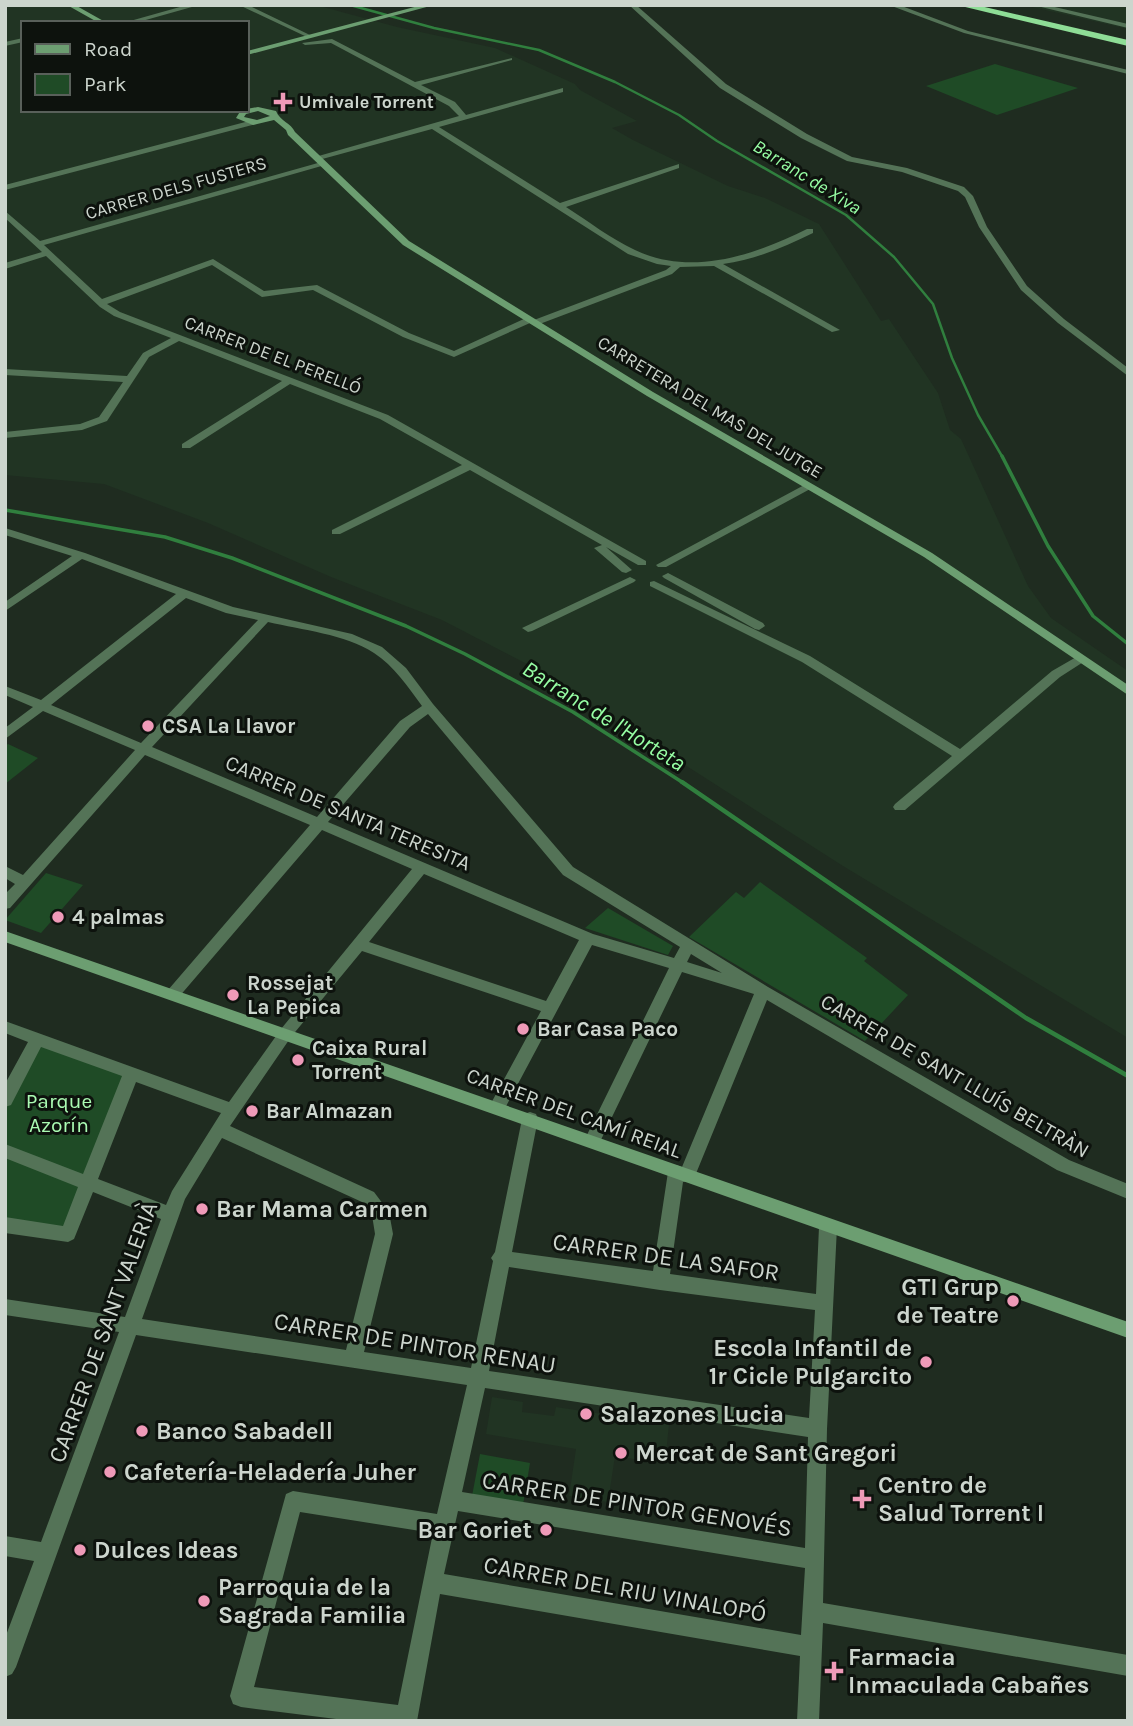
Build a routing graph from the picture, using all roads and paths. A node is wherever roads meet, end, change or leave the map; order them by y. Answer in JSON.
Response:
{"nodes":[{"id":1,"x":70,"y":5,"type":"edge"},
{"id":2,"x":83,"y":5,"type":"edge"},
{"id":3,"x":196,"y":5,"type":"edge"},
{"id":4,"x":242,"y":5,"type":"edge"},
{"id":5,"x":430,"y":5,"type":"edge"},
{"id":6,"x":632,"y":5,"type":"edge"},
{"id":7,"x":892,"y":5,"type":"edge"},
{"id":8,"x":962,"y":5,"type":"edge"},
{"id":9,"x":991,"y":5,"type":"edge"},
{"id":10,"x":1014,"y":5,"type":"edge"},
{"id":11,"x":1035,"y":5,"type":"edge"},
{"id":12,"x":100,"y":21,"type":"edge"},
{"id":13,"x":113,"y":21,"type":"edge"},
{"id":14,"x":134,"y":21,"type":"edge"},
{"id":15,"x":1128,"y":28,"type":"edge"},
{"id":16,"x":342,"y":29,"type":"junction"},
{"id":17,"x":1128,"y":36,"type":"edge"},
{"id":18,"x":331,"y":38,"type":"junction"},
{"id":19,"x":307,"y":39,"type":"junction"},
{"id":20,"x":1128,"y":43,"type":"edge"},
{"id":21,"x":248,"y":53,"type":"edge"},
{"id":22,"x":510,"y":59,"type":"dead end"},
{"id":23,"x":248,"y":60,"type":"edge"},
{"id":24,"x":1128,"y":72,"type":"edge"},
{"id":25,"x":415,"y":84,"type":"junction"},
{"id":26,"x":560,"y":90,"type":"dead end"},
{"id":27,"x":253,"y":101,"type":"dead end"},
{"id":28,"x":262,"y":109,"type":"junction"},
{"id":29,"x":248,"y":112,"type":"edge"},
{"id":30,"x":243,"y":113,"type":"edge"},
{"id":31,"x":274,"y":117,"type":"junction"},
{"id":32,"x":465,"y":118,"type":"junction"},
{"id":33,"x":257,"y":122,"type":"junction"},
{"id":34,"x":434,"y":127,"type":"junction"},
{"id":35,"x":291,"y":133,"type":"junction"},
{"id":36,"x":320,"y":161,"type":"junction"},
{"id":37,"x":676,"y":166,"type":"dead end"},
{"id":38,"x":5,"y":182,"type":"edge"},
{"id":39,"x":5,"y":188,"type":"edge"},
{"id":40,"x":561,"y":206,"type":"junction"},
{"id":41,"x":5,"y":213,"type":"edge"},
{"id":42,"x":5,"y":220,"type":"edge"},
{"id":43,"x":19,"y":228,"type":"junction"},
{"id":44,"x":810,"y":231,"type":"dead end"},
{"id":45,"x":38,"y":244,"type":"junction"},
{"id":46,"x":48,"y":253,"type":"junction"},
{"id":47,"x":678,"y":264,"type":"junction"},
{"id":48,"x":718,"y":265,"type":"junction"},
{"id":49,"x":5,"y":266,"type":"edge"},
{"id":50,"x":101,"y":303,"type":"junction"},
{"id":51,"x":532,"y":321,"type":"junction"},
{"id":52,"x":835,"y":330,"type":"dead end"},
{"id":53,"x":178,"y":338,"type":"junction"},
{"id":54,"x":5,"y":372,"type":"edge"},
{"id":55,"x":1128,"y":373,"type":"edge"},
{"id":56,"x":128,"y":379,"type":"junction"},
{"id":57,"x":290,"y":380,"type":"junction"},
{"id":58,"x":5,"y":435,"type":"edge"},
{"id":59,"x":186,"y":446,"type":"dead end"},
{"id":60,"x":471,"y":465,"type":"junction"},
{"id":61,"x":808,"y":486,"type":"junction"},
{"id":62,"x":528,"y":497,"type":"junction"},
{"id":63,"x":5,"y":531,"type":"edge"},
{"id":64,"x":336,"y":532,"type":"dead end"},
{"id":65,"x":82,"y":555,"type":"junction"},
{"id":66,"x":642,"y":563,"type":"junction"},
{"id":67,"x":665,"y":570,"type":"junction"},
{"id":68,"x":628,"y":575,"type":"junction"},
{"id":69,"x":654,"y":584,"type":"junction"},
{"id":70,"x":184,"y":594,"type":"junction"},
{"id":71,"x":5,"y":608,"type":"edge"},
{"id":72,"x":266,"y":618,"type":"junction"},
{"id":73,"x":528,"y":628,"type":"dead end"},
{"id":74,"x":806,"y":659,"type":"junction"},
{"id":75,"x":1083,"y":659,"type":"junction"},
{"id":76,"x":5,"y":690,"type":"edge"},
{"id":77,"x":1128,"y":691,"type":"edge"},
{"id":78,"x":42,"y":706,"type":"junction"},
{"id":79,"x":429,"y":707,"type":"junction"},
{"id":80,"x":5,"y":735,"type":"edge"},
{"id":81,"x":143,"y":749,"type":"junction"},
{"id":82,"x":960,"y":755,"type":"junction"},
{"id":83,"x":900,"y":807,"type":"dead end"},
{"id":84,"x":321,"y":824,"type":"junction"},
{"id":85,"x":422,"y":867,"type":"junction"},
{"id":86,"x":5,"y":871,"type":"edge"},
{"id":87,"x":23,"y":882,"type":"junction"},
{"id":88,"x":5,"y":904,"type":"edge"},
{"id":89,"x":5,"y":936,"type":"edge"},
{"id":90,"x":587,"y":938,"type":"junction"},
{"id":91,"x":359,"y":944,"type":"junction"},
{"id":92,"x":689,"y":945,"type":"junction"},
{"id":93,"x":678,"y":964,"type":"junction"},
{"id":94,"x":763,"y":991,"type":"junction"},
{"id":95,"x":173,"y":994,"type":"junction"},
{"id":96,"x":549,"y":1008,"type":"junction"},
{"id":97,"x":5,"y":1027,"type":"edge"},
{"id":98,"x":286,"y":1033,"type":"junction"},
{"id":99,"x":37,"y":1039,"type":"junction"},
{"id":100,"x":132,"y":1072,"type":"junction"},
{"id":101,"x":5,"y":1101,"type":"edge"},
{"id":102,"x":497,"y":1107,"type":"junction"},
{"id":103,"x":232,"y":1110,"type":"junction"},
{"id":104,"x":530,"y":1119,"type":"junction"},
{"id":105,"x":219,"y":1129,"type":"junction"},
{"id":106,"x":592,"y":1141,"type":"junction"},
{"id":107,"x":5,"y":1151,"type":"edge"},
{"id":108,"x":682,"y":1174,"type":"junction"},
{"id":109,"x":88,"y":1183,"type":"junction"},
{"id":110,"x":1128,"y":1192,"type":"edge"},
{"id":111,"x":171,"y":1215,"type":"junction"},
{"id":112,"x":5,"y":1225,"type":"edge"},
{"id":113,"x":828,"y":1227,"type":"junction"},
{"id":114,"x":500,"y":1258,"type":"junction"},
{"id":115,"x":660,"y":1282,"type":"junction"},
{"id":116,"x":824,"y":1303,"type":"junction"},
{"id":117,"x":5,"y":1307,"type":"edge"},
{"id":118,"x":130,"y":1326,"type":"junction"},
{"id":119,"x":1128,"y":1330,"type":"edge"},
{"id":120,"x":353,"y":1358,"type":"junction"},
{"id":121,"x":478,"y":1378,"type":"junction"},
{"id":122,"x":818,"y":1429,"type":"junction"},
{"id":123,"x":450,"y":1500,"type":"junction"},
{"id":124,"x":444,"y":1525,"type":"junction"},
{"id":125,"x":5,"y":1546,"type":"edge"},
{"id":126,"x":46,"y":1553,"type":"junction"},
{"id":127,"x":815,"y":1560,"type":"junction"},
{"id":128,"x":432,"y":1583,"type":"junction"},
{"id":129,"x":813,"y":1611,"type":"junction"},
{"id":130,"x":810,"y":1647,"type":"junction"},
{"id":131,"x":1128,"y":1666,"type":"edge"},
{"id":132,"x":5,"y":1667,"type":"edge"},
{"id":133,"x":407,"y":1719,"type":"edge"},
{"id":134,"x":808,"y":1721,"type":"edge"}],
"edges":[{"from":1,"to":12,"type":"street"},
{"from":2,"to":13,"type":"street"},
{"from":3,"to":14,"type":"street"},
{"from":4,"to":19,"type":"street"},
{"from":5,"to":16,"type":"street"},
{"from":6,"to":55,"type":"street"},
{"from":7,"to":24,"type":"street"},
{"from":8,"to":20,"type":"highway"},
{"from":9,"to":17,"type":"highway"},
{"from":10,"to":15,"type":"highway"},
{"from":11,"to":15,"type":"street"},
{"from":16,"to":18,"type":"street"},
{"from":16,"to":19,"type":"street"},
{"from":18,"to":19,"type":"street"},
{"from":18,"to":25,"type":"street"},
{"from":19,"to":21,"type":"street"},
{"from":19,"to":23,"type":"street"},
{"from":22,"to":25,"type":"street"},
{"from":25,"to":32,"type":"street"},
{"from":26,"to":32,"type":"street","name":"CARRER DELS FUSTERS"},
{"from":27,"to":28,"type":"street"},
{"from":28,"to":29,"type":"street"},
{"from":28,"to":31,"type":"street","name":"CARRETERA DEL MAS DEL JUTGE"},
{"from":30,"to":33,"type":"street","name":"CARRETERA DEL MAS DEL JUTGE"},
{"from":30,"to":38,"type":"street"},
{"from":31,"to":33,"type":"street"},
{"from":31,"to":35,"type":"street","name":"CARRETERA DEL MAS DEL JUTGE"},
{"from":32,"to":34,"type":"street","name":"CARRER DELS FUSTERS"},
{"from":33,"to":35,"type":"street","name":"CARRETERA DEL MAS DEL JUTGE"},
{"from":33,"to":39,"type":"street"},
{"from":34,"to":36,"type":"street","name":"CARRER DELS FUSTERS"},
{"from":34,"to":40,"type":"street"},
{"from":35,"to":36,"type":"street","name":"CARRETERA DEL MAS DEL JUTGE"},
{"from":36,"to":45,"type":"street","name":"CARRER DELS FUSTERS"},
{"from":36,"to":51,"type":"street","name":"CARRETERA DEL MAS DEL JUTGE"},
{"from":37,"to":40,"type":"street"},
{"from":40,"to":47,"type":"street"},
{"from":41,"to":43,"type":"street","name":"CARRER DE EL PERELLÓ"},
{"from":42,"to":43,"type":"street","name":"CARRER DE EL PERELLÓ"},
{"from":43,"to":45,"type":"street","name":"CARRER DE EL PERELLÓ"},
{"from":44,"to":48,"type":"street"},
{"from":45,"to":46,"type":"street","name":"CARRER DE EL PERELLÓ"},
{"from":46,"to":49,"type":"street"},
{"from":46,"to":50,"type":"street","name":"CARRER DE EL PERELLÓ"},
{"from":47,"to":48,"type":"street"},
{"from":47,"to":51,"type":"street"},
{"from":48,"to":52,"type":"street"},
{"from":50,"to":51,"type":"street"},
{"from":50,"to":53,"type":"street","name":"CARRER DE EL PERELLÓ"},
{"from":51,"to":61,"type":"street","name":"CARRETERA DEL MAS DEL JUTGE"},
{"from":53,"to":56,"type":"street"},
{"from":53,"to":57,"type":"street","name":"CARRER DE EL PERELLÓ"},
{"from":54,"to":56,"type":"street"},
{"from":56,"to":58,"type":"street"},
{"from":57,"to":59,"type":"street"},
{"from":57,"to":60,"type":"street","name":"CARRER DE EL PERELLÓ"},
{"from":60,"to":62,"type":"street","name":"CARRER DE EL PERELLÓ"},
{"from":60,"to":64,"type":"street"},
{"from":61,"to":67,"type":"street"},
{"from":61,"to":75,"type":"street","name":"CARRETERA DEL MAS DEL JUTGE"},
{"from":62,"to":66,"type":"street","name":"CARRER DE EL PERELLÓ"},
{"from":62,"to":68,"type":"street","name":"CARRER DE EL PERELLÓ"},
{"from":63,"to":65,"type":"street","name":"CARRER DE SANT LLUÍS BELTRÀN"},
{"from":65,"to":70,"type":"street","name":"CARRER DE SANT LLUÍS BELTRÀN"},
{"from":65,"to":71,"type":"street"},
{"from":66,"to":67,"type":"street"},
{"from":66,"to":68,"type":"street"},
{"from":67,"to":69,"type":"street"},
{"from":67,"to":74,"type":"street"},
{"from":68,"to":69,"type":"street"},
{"from":68,"to":73,"type":"street"},
{"from":69,"to":74,"type":"street"},
{"from":70,"to":72,"type":"street","name":"CARRER DE SANT LLUÍS BELTRÀN"},
{"from":70,"to":78,"type":"street"},
{"from":72,"to":79,"type":"street","name":"CARRER DE SANT LLUÍS BELTRÀN"},
{"from":72,"to":81,"type":"street"},
{"from":74,"to":82,"type":"street"},
{"from":75,"to":77,"type":"street","name":"CARRETERA DEL MAS DEL JUTGE"},
{"from":75,"to":82,"type":"street"},
{"from":76,"to":78,"type":"street","name":"CARRER DE SANTA TERESITA"},
{"from":78,"to":80,"type":"street"},
{"from":78,"to":81,"type":"street","name":"CARRER DE SANTA TERESITA"},
{"from":79,"to":84,"type":"street"},
{"from":79,"to":92,"type":"street","name":"CARRER DE SANT LLUÍS BELTRÀN"},
{"from":81,"to":84,"type":"street","name":"CARRER DE SANTA TERESITA"},
{"from":81,"to":87,"type":"street"},
{"from":82,"to":83,"type":"street"},
{"from":84,"to":85,"type":"street","name":"CARRER DE SANTA TERESITA"},
{"from":84,"to":95,"type":"street"},
{"from":85,"to":90,"type":"street","name":"CARRER DE SANTA TERESITA"},
{"from":85,"to":91,"type":"street","name":"CARRER DE SANT VALERIÀ"},
{"from":86,"to":87,"type":"street"},
{"from":87,"to":88,"type":"street"},
{"from":89,"to":95,"type":"street","name":"CARRER DEL CAMÍ REIAL"},
{"from":90,"to":93,"type":"street","name":"CARRER DE SANTA TERESITA"},
{"from":90,"to":96,"type":"street"},
{"from":91,"to":96,"type":"street"},
{"from":91,"to":98,"type":"street","name":"CARRER DE SANT VALERIÀ"},
{"from":92,"to":93,"type":"street"},
{"from":92,"to":94,"type":"street","name":"CARRER DE SANT LLUÍS BELTRÀN"},
{"from":93,"to":94,"type":"street","name":"CARRER DE SANT LLUÍS BELTRÀN"},
{"from":93,"to":106,"type":"street"},
{"from":94,"to":108,"type":"street"},
{"from":94,"to":110,"type":"street","name":"CARRER DE SANT LLUÍS BELTRÀN"},
{"from":95,"to":98,"type":"street","name":"CARRER DEL CAMÍ REIAL"},
{"from":96,"to":102,"type":"street"},
{"from":97,"to":99,"type":"street"},
{"from":98,"to":102,"type":"street","name":"CARRER DEL CAMÍ REIAL"},
{"from":98,"to":103,"type":"street","name":"CARRER DE SANT VALERIÀ"},
{"from":99,"to":100,"type":"street"},
{"from":99,"to":101,"type":"street"},
{"from":100,"to":103,"type":"street"},
{"from":100,"to":109,"type":"street"},
{"from":102,"to":104,"type":"street","name":"CARRER DEL CAMÍ REIAL"},
{"from":103,"to":105,"type":"street","name":"CARRER DE SANT VALERIÀ"},
{"from":104,"to":106,"type":"street","name":"CARRER DEL CAMÍ REIAL"},
{"from":104,"to":114,"type":"street"},
{"from":105,"to":111,"type":"street","name":"CARRER DE SANT VALERIÀ"},
{"from":105,"to":120,"type":"street"},
{"from":106,"to":108,"type":"street","name":"CARRER DEL CAMÍ REIAL"},
{"from":107,"to":109,"type":"street"},
{"from":108,"to":113,"type":"street","name":"CARRER DEL CAMÍ REIAL"},
{"from":108,"to":115,"type":"street"},
{"from":109,"to":111,"type":"street"},
{"from":109,"to":112,"type":"street"},
{"from":111,"to":118,"type":"street","name":"CARRER DE SANT VALERIÀ"},
{"from":113,"to":116,"type":"street"},
{"from":113,"to":119,"type":"street","name":"CARRER DEL CAMÍ REIAL"},
{"from":114,"to":115,"type":"street","name":"CARRER DE LA SAFOR"},
{"from":114,"to":121,"type":"street"},
{"from":115,"to":116,"type":"street","name":"CARRER DE LA SAFOR"},
{"from":116,"to":122,"type":"street"},
{"from":117,"to":118,"type":"street","name":"CARRER DE PINTOR RENAU"},
{"from":118,"to":120,"type":"street","name":"CARRER DE PINTOR RENAU"},
{"from":118,"to":126,"type":"street","name":"CARRER DE SANT VALERIÀ"},
{"from":120,"to":121,"type":"street","name":"CARRER DE PINTOR RENAU"},
{"from":121,"to":122,"type":"street","name":"CARRER DE PINTOR RENAU"},
{"from":121,"to":123,"type":"street"},
{"from":122,"to":127,"type":"street"},
{"from":123,"to":124,"type":"street"},
{"from":123,"to":127,"type":"street","name":"CARRER DE PINTOR GENOVÉS"},
{"from":124,"to":128,"type":"street"},
{"from":124,"to":133,"type":"street"},
{"from":125,"to":126,"type":"street"},
{"from":126,"to":132,"type":"street","name":"CARRER DE SANT VALERIÀ"},
{"from":127,"to":129,"type":"street"},
{"from":128,"to":130,"type":"street","name":"CARRER DEL RIU VINALOPÓ"},
{"from":128,"to":133,"type":"street"},
{"from":129,"to":130,"type":"street"},
{"from":129,"to":131,"type":"street"},
{"from":130,"to":134,"type":"street"}]}
